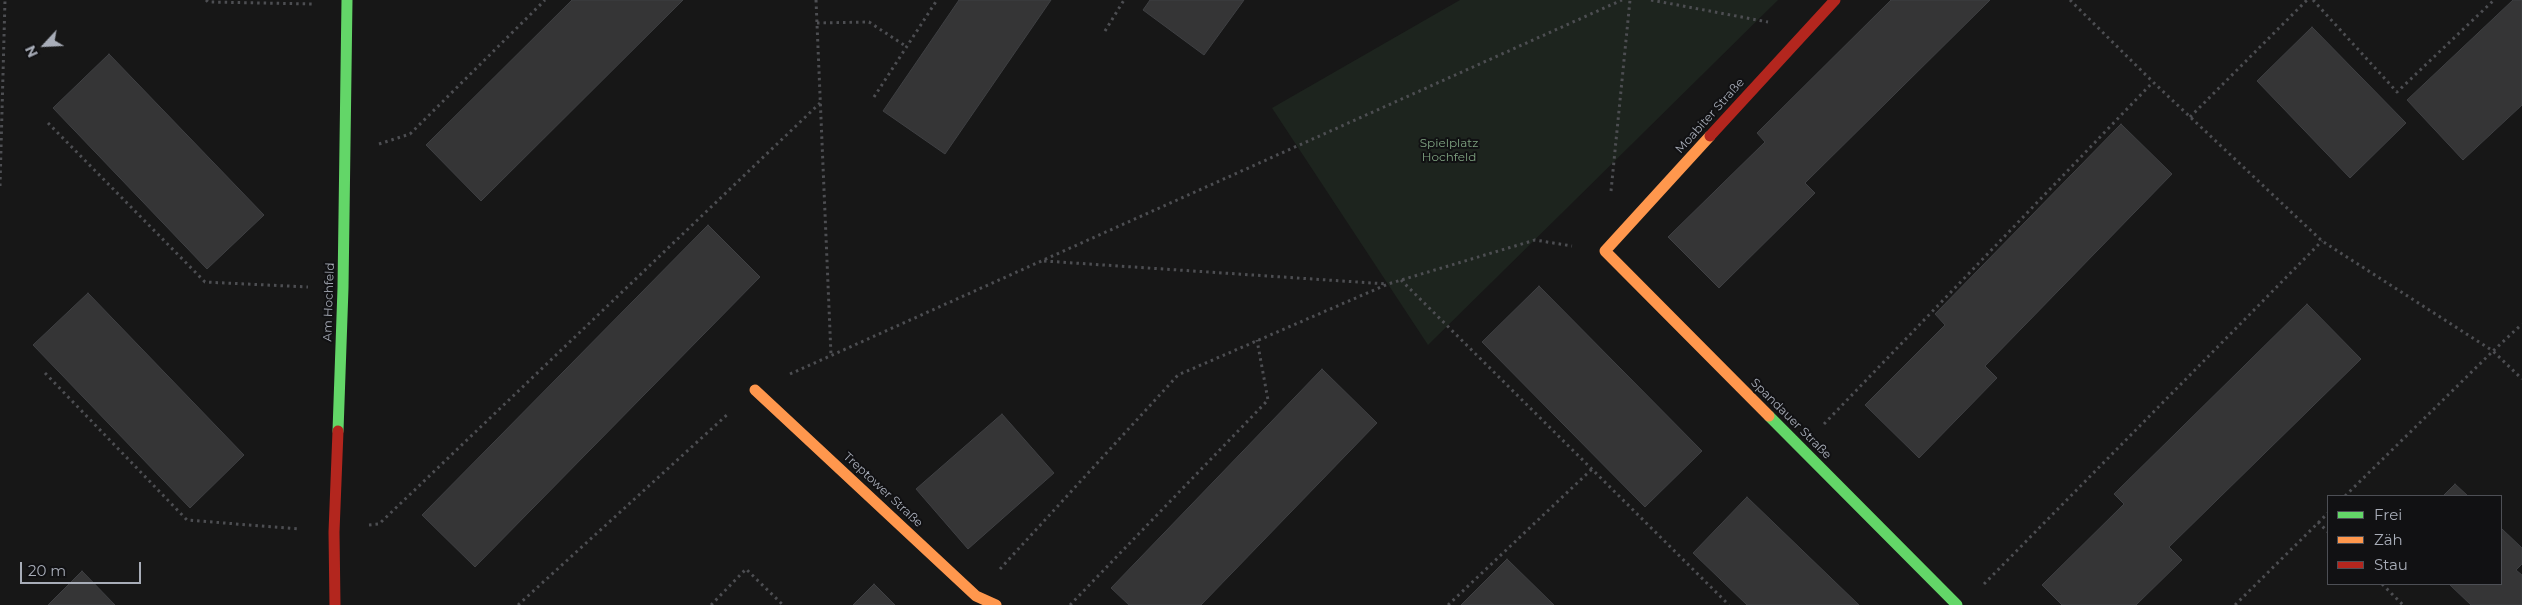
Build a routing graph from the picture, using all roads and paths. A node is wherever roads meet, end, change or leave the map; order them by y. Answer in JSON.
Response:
{"nodes":[{"id":1,"x":5,"y":0,"type":"edge"},
{"id":2,"x":206,"y":0,"type":"edge"},
{"id":3,"x":545,"y":0,"type":"edge"},
{"id":4,"x":816,"y":0,"type":"edge"},
{"id":5,"x":937,"y":0,"type":"edge"},
{"id":6,"x":1124,"y":0,"type":"edge"},
{"id":7,"x":1622,"y":0,"type":"edge"},
{"id":8,"x":1630,"y":0,"type":"edge"},
{"id":9,"x":1651,"y":0,"type":"edge"},
{"id":10,"x":1835,"y":0,"type":"edge"},
{"id":11,"x":2070,"y":0,"type":"edge"},
{"id":12,"x":2307,"y":0,"type":"edge"},
{"id":13,"x":2313,"y":0,"type":"edge"},
{"id":14,"x":2494,"y":0,"type":"edge"},
{"id":15,"x":347,"y":2,"type":"edge"},
{"id":16,"x":817,"y":23,"type":"junction"},
{"id":17,"x":1808,"y":29,"type":"junction"},
{"id":18,"x":1105,"y":31,"type":"dead end"},
{"id":19,"x":907,"y":47,"type":"junction"},
{"id":20,"x":2153,"y":82,"type":"junction"},
{"id":21,"x":874,"y":97,"type":"dead end"},
{"id":22,"x":820,"y":103,"type":"junction"},
{"id":23,"x":2190,"y":117,"type":"junction"},
{"id":24,"x":48,"y":123,"type":"dead end"},
{"id":25,"x":345,"y":154,"type":"junction"},
{"id":26,"x":0,"y":186,"type":"edge"},
{"id":27,"x":1611,"y":193,"type":"dead end"},
{"id":28,"x":2322,"y":241,"type":"junction"},
{"id":29,"x":1605,"y":252,"type":"junction"},
{"id":30,"x":1042,"y":261,"type":"junction"},
{"id":31,"x":1401,"y":280,"type":"junction"},
{"id":32,"x":1388,"y":284,"type":"junction"},
{"id":33,"x":343,"y":288,"type":"junction"},
{"id":34,"x":2522,"y":324,"type":"edge"},
{"id":35,"x":1257,"y":340,"type":"junction"},
{"id":36,"x":2493,"y":351,"type":"junction"},
{"id":37,"x":831,"y":355,"type":"junction"},
{"id":38,"x":45,"y":373,"type":"dead end"},
{"id":39,"x":2522,"y":379,"type":"edge"},
{"id":40,"x":755,"y":390,"type":"junction"},
{"id":41,"x":1800,"y":448,"type":"junction"},
{"id":42,"x":1592,"y":469,"type":"junction"},
{"id":43,"x":2346,"y":495,"type":"edge"},
{"id":44,"x":2327,"y":513,"type":"edge"},
{"id":45,"x":2318,"y":522,"type":"junction"},
{"id":46,"x":2327,"y":531,"type":"edge"},
{"id":47,"x":334,"y":532,"type":"junction"},
{"id":48,"x":2383,"y":585,"type":"edge"},
{"id":49,"x":1977,"y":591,"type":"dead end"},
{"id":50,"x":976,"y":596,"type":"junction"},
{"id":51,"x":335,"y":605,"type":"edge"},
{"id":52,"x":518,"y":605,"type":"edge"},
{"id":53,"x":711,"y":605,"type":"edge"},
{"id":54,"x":783,"y":605,"type":"edge"},
{"id":55,"x":996,"y":605,"type":"edge"},
{"id":56,"x":1070,"y":605,"type":"edge"},
{"id":57,"x":1448,"y":605,"type":"edge"},
{"id":58,"x":1729,"y":605,"type":"edge"},
{"id":59,"x":1958,"y":605,"type":"edge"},
{"id":60,"x":2235,"y":605,"type":"edge"},
{"id":61,"x":2403,"y":605,"type":"edge"}],
"edges":[{"from":1,"to":26,"type":"path"},
{"from":2,"to":15,"type":"path"},
{"from":3,"to":25,"type":"path"},
{"from":4,"to":16,"type":"path"},
{"from":5,"to":19,"type":"path"},
{"from":6,"to":18,"type":"path"},
{"from":7,"to":30,"type":"path"},
{"from":8,"to":27,"type":"path"},
{"from":9,"to":17,"type":"path"},
{"from":10,"to":17,"type":"street","name":"Moabiter Straße"},
{"from":11,"to":20,"type":"path"},
{"from":12,"to":23,"type":"path"},
{"from":13,"to":14,"type":"path"},
{"from":15,"to":25,"type":"street","name":"Am Hochfeld"},
{"from":16,"to":19,"type":"path"},
{"from":16,"to":22,"type":"path"},
{"from":17,"to":29,"type":"street","name":"Moabiter Straße"},
{"from":19,"to":21,"type":"path"},
{"from":20,"to":23,"type":"path"},
{"from":20,"to":41,"type":"path"},
{"from":22,"to":37,"type":"path"},
{"from":22,"to":47,"type":"path"},
{"from":23,"to":28,"type":"path"},
{"from":24,"to":33,"type":"path"},
{"from":25,"to":33,"type":"street","name":"Am Hochfeld"},
{"from":28,"to":36,"type":"path"},
{"from":28,"to":49,"type":"path"},
{"from":29,"to":31,"type":"path"},
{"from":29,"to":41,"type":"street","name":"Spandauer Straße"},
{"from":30,"to":32,"type":"path"},
{"from":30,"to":37,"type":"path"},
{"from":31,"to":32,"type":"path"},
{"from":31,"to":42,"type":"path"},
{"from":32,"to":35,"type":"path"},
{"from":33,"to":47,"type":"street","name":"Am Hochfeld"},
{"from":34,"to":36,"type":"path"},
{"from":35,"to":50,"type":"path"},
{"from":35,"to":56,"type":"path"},
{"from":36,"to":39,"type":"path"},
{"from":36,"to":43,"type":"path"},
{"from":37,"to":40,"type":"path"},
{"from":38,"to":47,"type":"path"},
{"from":40,"to":50,"type":"street","name":"Treptower Straße"},
{"from":40,"to":52,"type":"path"},
{"from":41,"to":59,"type":"street","name":"Spandauer Straße"},
{"from":42,"to":57,"type":"path"},
{"from":42,"to":58,"type":"path"},
{"from":44,"to":45,"type":"path"},
{"from":45,"to":46,"type":"path"},
{"from":45,"to":60,"type":"path"},
{"from":47,"to":51,"type":"street","name":"Am Hochfeld"},
{"from":48,"to":61,"type":"path"},
{"from":50,"to":55,"type":"street","name":"Treptower Straße"},
{"from":53,"to":54,"type":"path"}]}
